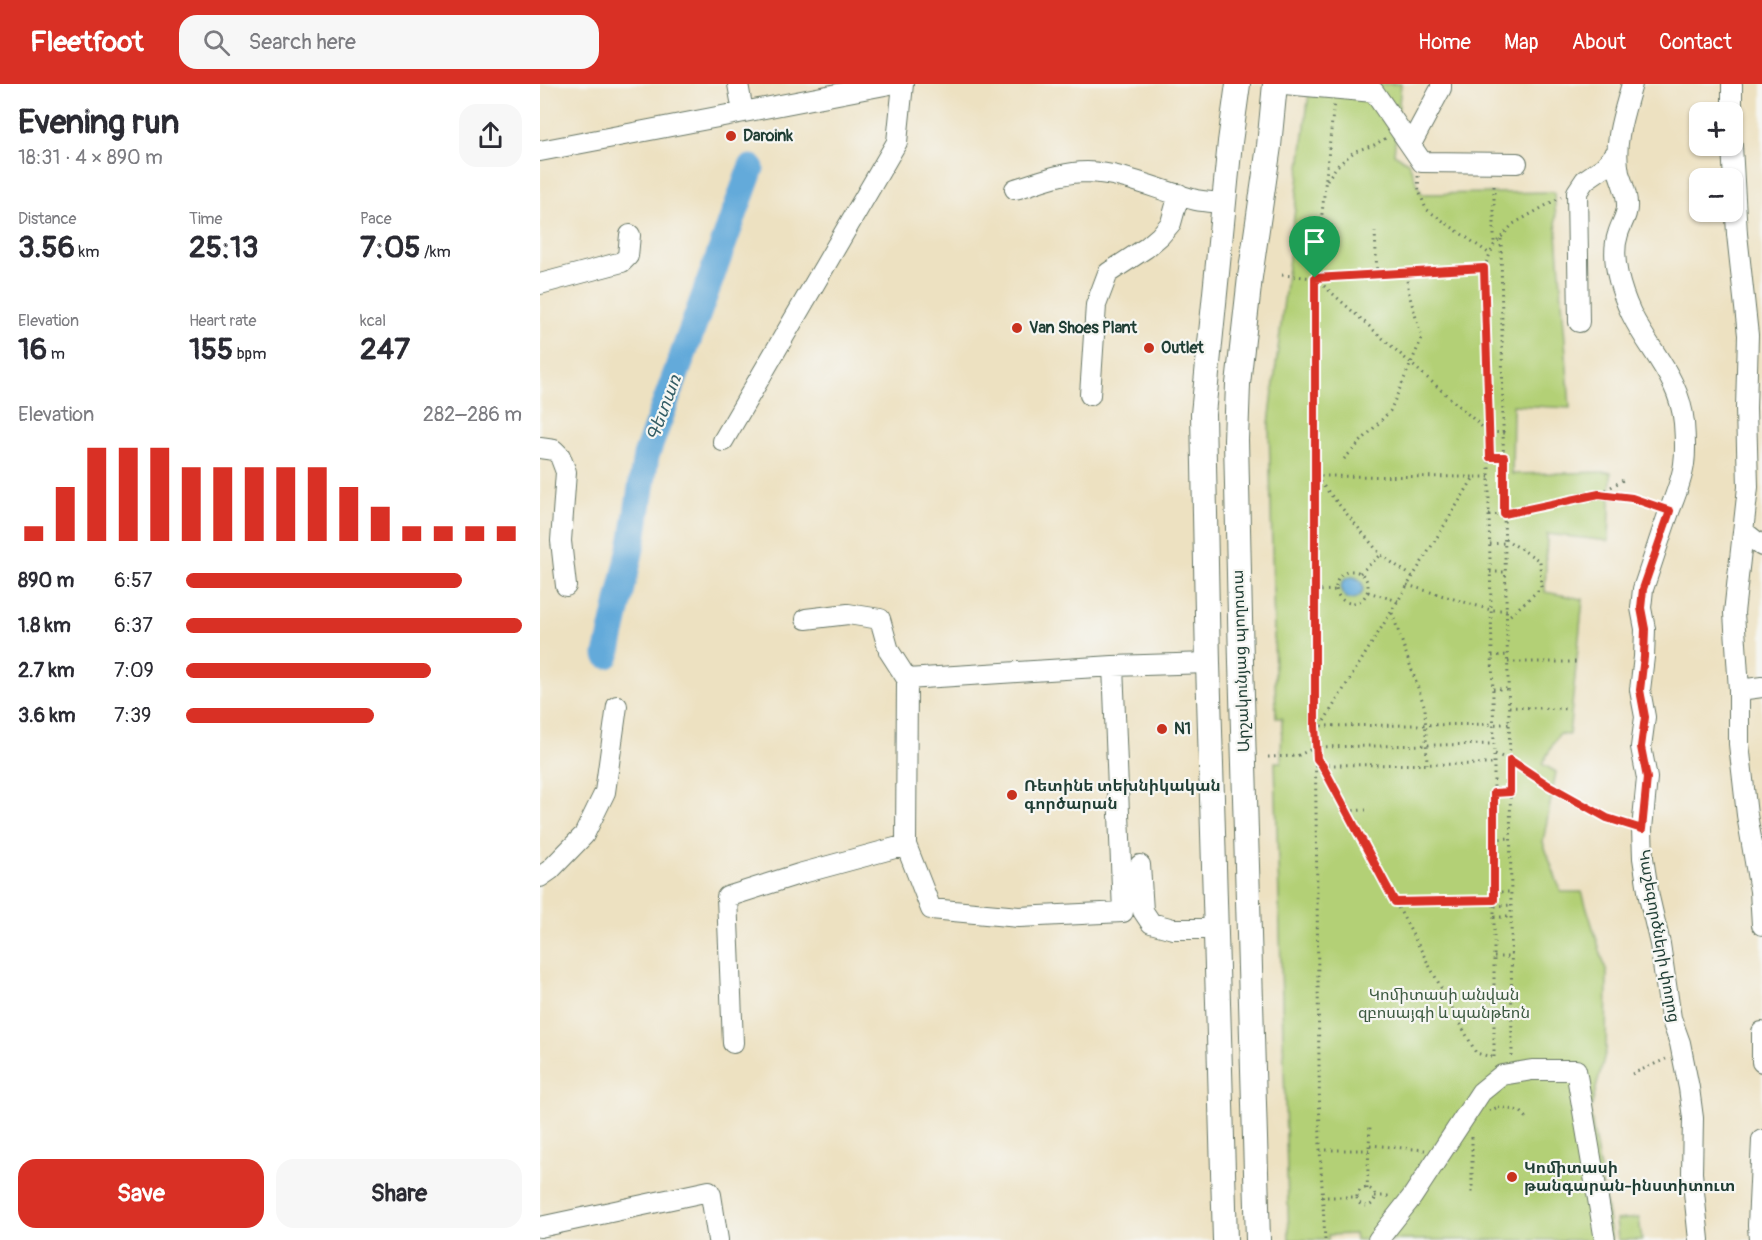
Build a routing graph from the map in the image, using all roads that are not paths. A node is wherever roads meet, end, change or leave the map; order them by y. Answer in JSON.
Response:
{"nodes":[{"id":1,"x":738,"y":84,"type":"edge"},
{"id":2,"x":890,"y":84,"type":"edge"},
{"id":3,"x":903,"y":84,"type":"edge"},
{"id":4,"x":1238,"y":84,"type":"edge"},
{"id":5,"x":1275,"y":84,"type":"edge"},
{"id":6,"x":1284,"y":84,"type":"edge"},
{"id":7,"x":1441,"y":84,"type":"edge"},
{"id":8,"x":1632,"y":84,"type":"edge"},
{"id":9,"x":1732,"y":84,"type":"edge"},
{"id":10,"x":1732,"y":102,"type":"edge"},
{"id":11,"x":743,"y":112,"type":"junction"},
{"id":12,"x":1406,"y":137,"type":"junction"},
{"id":13,"x":540,"y":151,"type":"edge"},
{"id":14,"x":1617,"y":152,"type":"junction"},
{"id":15,"x":1733,"y":156,"type":"edge"},
{"id":16,"x":1517,"y":162,"type":"dead end"},
{"id":17,"x":1015,"y":189,"type":"dead end"},
{"id":18,"x":1179,"y":195,"type":"junction"},
{"id":19,"x":1223,"y":203,"type":"junction"},
{"id":20,"x":630,"y":235,"type":"dead end"},
{"id":21,"x":540,"y":284,"type":"edge"},
{"id":22,"x":1579,"y":322,"type":"dead end"},
{"id":23,"x":1090,"y":395,"type":"dead end"},
{"id":24,"x":723,"y":441,"type":"dead end"},
{"id":25,"x":540,"y":448,"type":"edge"},
{"id":26,"x":1743,"y":531,"type":"junction"},
{"id":27,"x":1762,"y":546,"type":"edge"},
{"id":28,"x":566,"y":586,"type":"dead end"},
{"id":29,"x":806,"y":619,"type":"dead end"},
{"id":30,"x":1208,"y":663,"type":"junction"},
{"id":31,"x":1113,"y":666,"type":"junction"},
{"id":32,"x":907,"y":679,"type":"junction"},
{"id":33,"x":1762,"y":687,"type":"edge"},
{"id":34,"x":1739,"y":690,"type":"junction"},
{"id":35,"x":617,"y":706,"type":"dead end"},
{"id":36,"x":906,"y":845,"type":"junction"},
{"id":37,"x":1140,"y":865,"type":"dead end"},
{"id":38,"x":540,"y":877,"type":"edge"},
{"id":39,"x":1762,"y":925,"type":"edge"},
{"id":40,"x":1216,"y":929,"type":"junction"},
{"id":41,"x":1762,"y":1032,"type":"edge"},
{"id":42,"x":733,"y":1043,"type":"dead end"},
{"id":43,"x":1762,"y":1062,"type":"edge"},
{"id":44,"x":1762,"y":1140,"type":"edge"},
{"id":45,"x":540,"y":1227,"type":"edge"},
{"id":46,"x":718,"y":1240,"type":"edge"},
{"id":47,"x":1225,"y":1240,"type":"edge"},
{"id":48,"x":1258,"y":1240,"type":"edge"},
{"id":49,"x":1378,"y":1240,"type":"edge"},
{"id":50,"x":1605,"y":1240,"type":"edge"},
{"id":51,"x":1699,"y":1240,"type":"edge"},
{"id":52,"x":1759,"y":1240,"type":"edge"}],
"edges":[{"from":1,"to":11,"type":"street"},
{"from":2,"to":11,"type":"street"},
{"from":3,"to":24,"type":"street"},
{"from":4,"to":19,"type":"main road","name":"Արշակունյաց պողոտա"},
{"from":5,"to":48,"type":"main road","name":"Արշակունյաց պողոտա"},
{"from":6,"to":12,"type":"street"},
{"from":7,"to":12,"type":"street"},
{"from":8,"to":14,"type":"street","name":"Կաշեգործների փողոց"},
{"from":9,"to":10,"type":"street"},
{"from":11,"to":13,"type":"street"},
{"from":12,"to":16,"type":"street"},
{"from":14,"to":22,"type":"street"},
{"from":14,"to":51,"type":"street","name":"Կաշեգործների փողոց"},
{"from":15,"to":26,"type":"street"},
{"from":17,"to":18,"type":"street"},
{"from":18,"to":19,"type":"street"},
{"from":18,"to":23,"type":"street"},
{"from":19,"to":30,"type":"main road","name":"Արշակունյաց պողոտա"},
{"from":20,"to":21,"type":"street"},
{"from":25,"to":28,"type":"street"},
{"from":26,"to":27,"type":"street"},
{"from":26,"to":34,"type":"street"},
{"from":29,"to":32,"type":"street"},
{"from":30,"to":31,"type":"street"},
{"from":30,"to":40,"type":"main road","name":"Արշակունյաց պողոտա"},
{"from":31,"to":32,"type":"street"},
{"from":31,"to":36,"type":"street"},
{"from":32,"to":36,"type":"street"},
{"from":33,"to":34,"type":"street"},
{"from":34,"to":39,"type":"street"},
{"from":35,"to":38,"type":"street"},
{"from":36,"to":42,"type":"street"},
{"from":37,"to":40,"type":"street"},
{"from":40,"to":47,"type":"main road","name":"Արշակունյաց պողոտա"},
{"from":41,"to":43,"type":"street"},
{"from":44,"to":52,"type":"street"},
{"from":45,"to":46,"type":"street"},
{"from":49,"to":50,"type":"street"}]}
